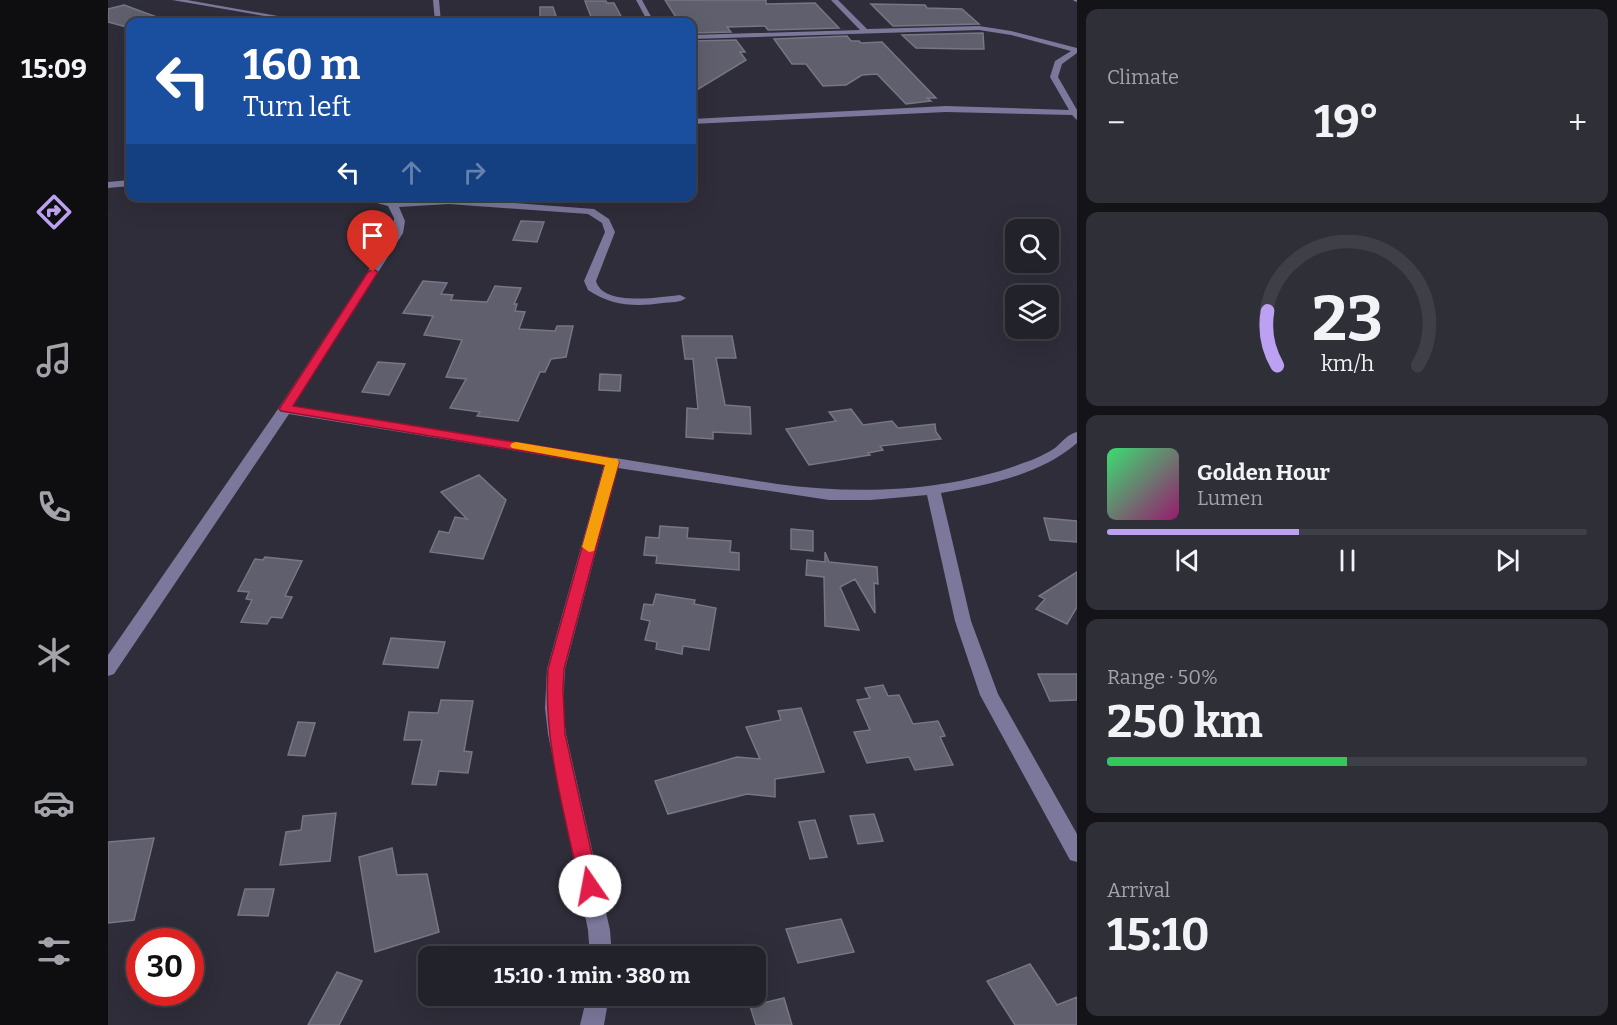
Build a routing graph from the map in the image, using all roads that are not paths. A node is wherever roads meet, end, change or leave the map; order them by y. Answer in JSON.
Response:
{"nodes":[{"id":1,"x":175,"y":0,"type":"edge"},
{"id":2,"x":436,"y":0,"type":"edge"},
{"id":3,"x":639,"y":0,"type":"edge"},
{"id":4,"x":834,"y":0,"type":"edge"},
{"id":5,"x":285,"y":18,"type":"edge"},
{"id":6,"x":438,"y":18,"type":"edge"},
{"id":7,"x":649,"y":18,"type":"edge"},
{"id":8,"x":865,"y":31,"type":"junction"},
{"id":9,"x":696,"y":37,"type":"edge"},
{"id":10,"x":1077,"y":50,"type":"edge"},
{"id":11,"x":1076,"y":115,"type":"edge"},
{"id":12,"x":696,"y":122,"type":"edge"},
{"id":13,"x":126,"y":183,"type":"edge"},
{"id":14,"x":108,"y":185,"type":"edge"},
{"id":15,"x":379,"y":201,"type":"edge"},
{"id":16,"x":428,"y":201,"type":"edge"},
{"id":17,"x":478,"y":201,"type":"edge"},
{"id":18,"x":392,"y":204,"type":"junction"},
{"id":19,"x":680,"y":298,"type":"dead end"},
{"id":20,"x":285,"y":409,"type":"junction"},
{"id":21,"x":1077,"y":436,"type":"edge"},
{"id":22,"x":612,"y":462,"type":"junction"},
{"id":23,"x":933,"y":490,"type":"junction"},
{"id":24,"x":108,"y":669,"type":"edge"},
{"id":25,"x":1076,"y":851,"type":"edge"},
{"id":26,"x":600,"y":946,"type":"edge"},
{"id":27,"x":596,"y":1006,"type":"edge"},
{"id":28,"x":592,"y":1025,"type":"edge"}],
"edges":[{"from":1,"to":5,"type":"street"},
{"from":2,"to":6,"type":"street"},
{"from":3,"to":7,"type":"street"},
{"from":4,"to":8,"type":"street"},
{"from":8,"to":9,"type":"street"},
{"from":8,"to":10,"type":"street"},
{"from":10,"to":11,"type":"street"},
{"from":11,"to":12,"type":"street"},
{"from":13,"to":14,"type":"street"},
{"from":15,"to":18,"type":"street"},
{"from":16,"to":18,"type":"street"},
{"from":17,"to":19,"type":"street"},
{"from":18,"to":20,"type":"street"},
{"from":20,"to":22,"type":"street"},
{"from":20,"to":24,"type":"street"},
{"from":21,"to":23,"type":"street"},
{"from":22,"to":23,"type":"street"},
{"from":22,"to":26,"type":"street"},
{"from":23,"to":25,"type":"street"},
{"from":27,"to":28,"type":"street"}]}
